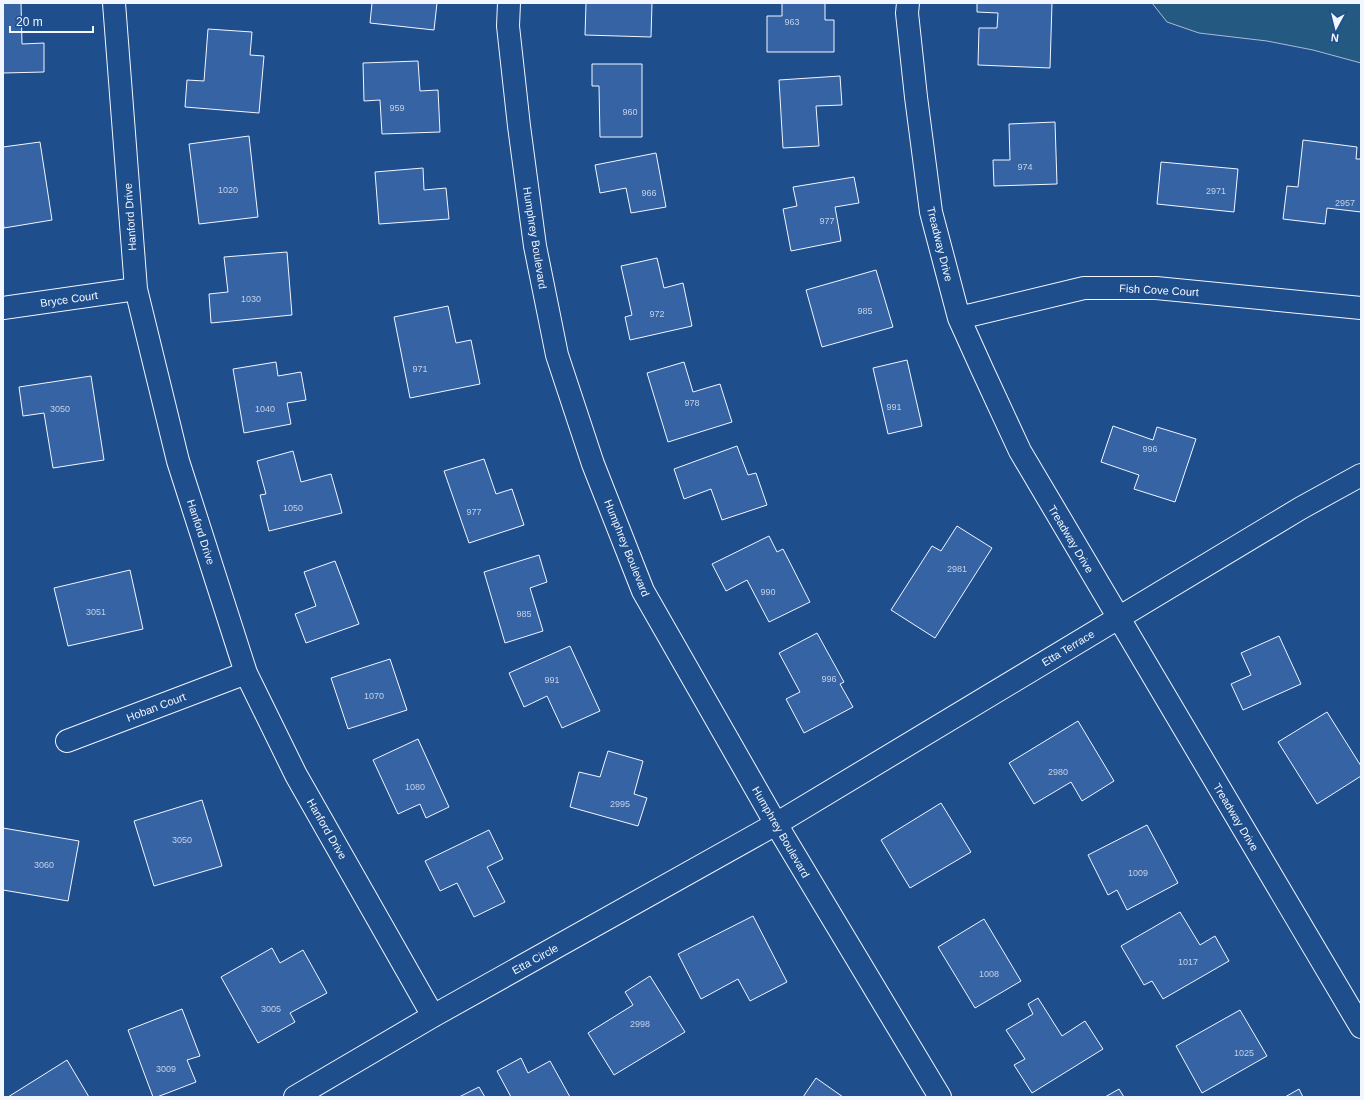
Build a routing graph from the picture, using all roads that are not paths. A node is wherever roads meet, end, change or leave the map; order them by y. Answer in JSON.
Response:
{"nodes":[{"id":1,"x":114,"y":3,"type":"edge"},
{"id":2,"x":509,"y":3,"type":"edge"},
{"id":3,"x":908,"y":3,"type":"edge"},
{"id":4,"x":136,"y":289,"type":"junction"},
{"id":5,"x":3,"y":308,"type":"edge"},
{"id":6,"x":1361,"y":308,"type":"edge"},
{"id":7,"x":959,"y":318,"type":"junction"},
{"id":8,"x":1361,"y":475,"type":"edge"},
{"id":9,"x":1118,"y":618,"type":"junction"},
{"id":10,"x":246,"y":673,"type":"junction"},
{"id":11,"x":67,"y":741,"type":"dead end"},
{"id":12,"x":776,"y":824,"type":"junction"},
{"id":13,"x":433,"y":1016,"type":"junction"},
{"id":14,"x":1361,"y":1027,"type":"edge"},
{"id":15,"x":295,"y":1097,"type":"edge"},
{"id":16,"x":940,"y":1097,"type":"edge"}],
"edges":[{"from":1,"to":4,"type":"street","name":"Hanford Drive"},
{"from":2,"to":12,"type":"street","name":"Humphrey Boulevard"},
{"from":3,"to":7,"type":"street","name":"Treadway Drive"},
{"from":4,"to":5,"type":"street","name":"Bryce Court"},
{"from":4,"to":10,"type":"street","name":"Hanford Drive"},
{"from":6,"to":7,"type":"street","name":"Fish Cove Court"},
{"from":7,"to":9,"type":"street","name":"Treadway Drive"},
{"from":8,"to":9,"type":"street","name":"Etta Terrace"},
{"from":9,"to":12,"type":"street","name":"Etta Terrace"},
{"from":9,"to":14,"type":"street","name":"Treadway Drive"},
{"from":10,"to":11,"type":"street","name":"Hoban Court"},
{"from":10,"to":13,"type":"street","name":"Hanford Drive"},
{"from":12,"to":13,"type":"street","name":"Etta Circle"},
{"from":12,"to":16,"type":"street","name":"Humphrey Boulevard"},
{"from":13,"to":15,"type":"street","name":"Etta Circle"}]}
